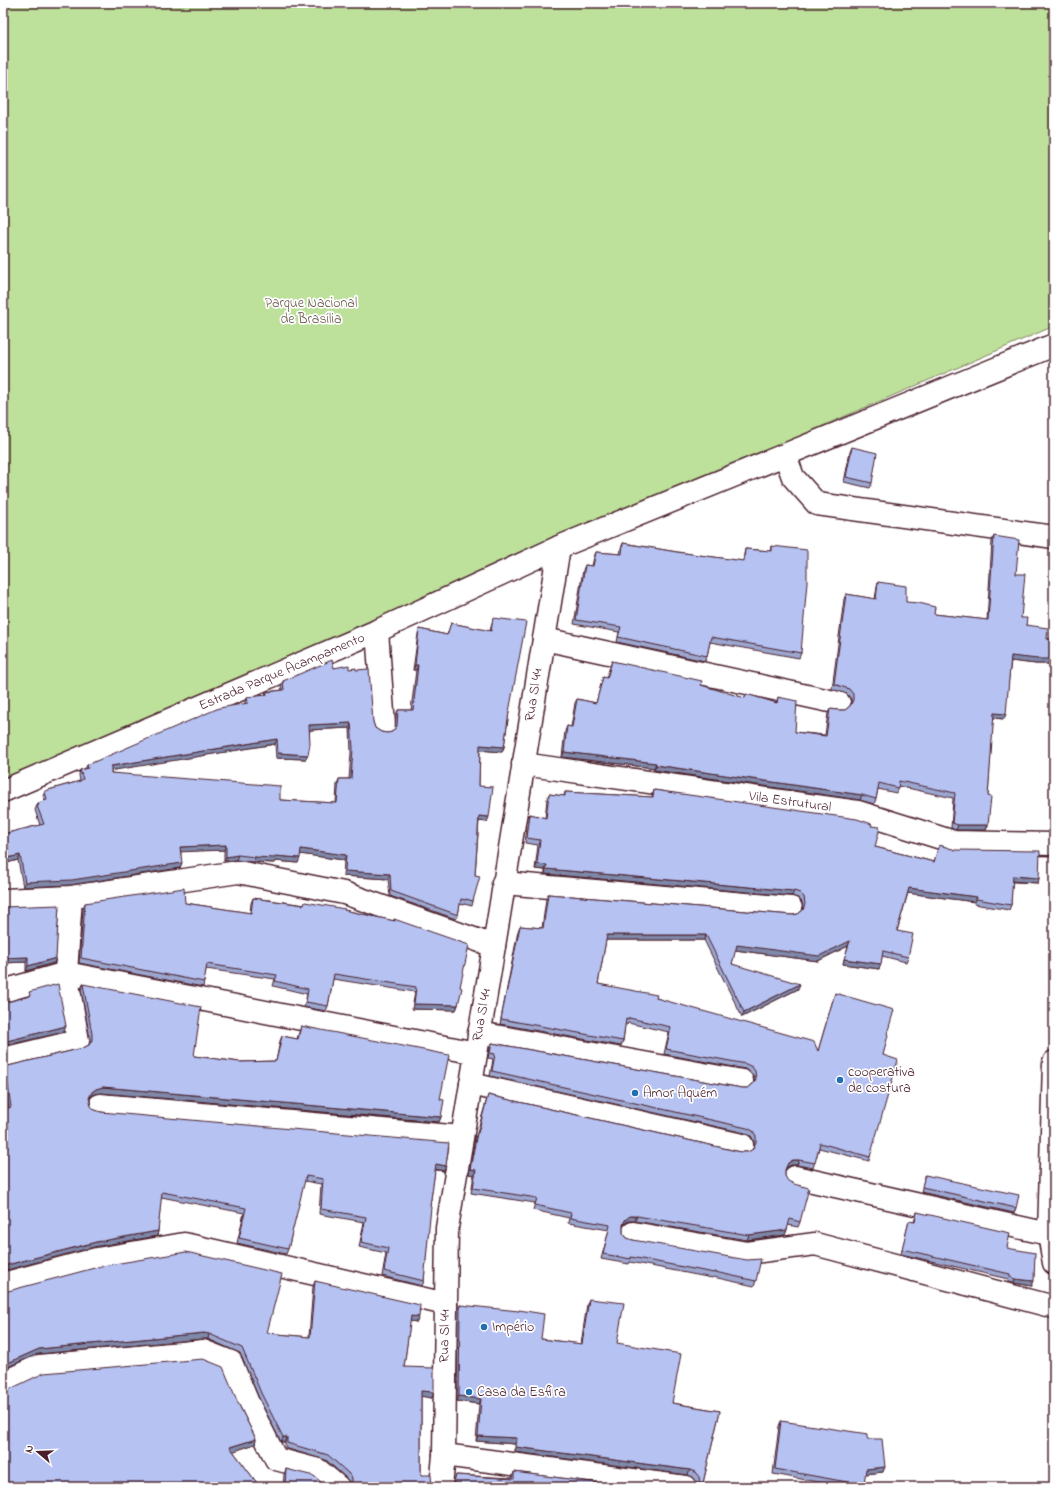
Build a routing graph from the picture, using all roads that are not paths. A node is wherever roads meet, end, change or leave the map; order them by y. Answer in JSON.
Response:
{"nodes":[{"id":1,"x":1054,"y":345,"type":"edge"},
{"id":2,"x":785,"y":455,"type":"junction"},
{"id":3,"x":1054,"y":537,"type":"edge"},
{"id":4,"x":559,"y":547,"type":"junction"},
{"id":5,"x":377,"y":631,"type":"junction"},
{"id":6,"x":544,"y":639,"type":"junction"},
{"id":7,"x":839,"y":703,"type":"dead end"},
{"id":8,"x":384,"y":726,"type":"dead end"},
{"id":9,"x":523,"y":764,"type":"junction"},
{"id":10,"x":3,"y":791,"type":"edge"},
{"id":11,"x":1054,"y":844,"type":"edge"},
{"id":12,"x":503,"y":883,"type":"junction"},
{"id":13,"x":71,"y":897,"type":"junction"},
{"id":14,"x":3,"y":900,"type":"edge"},
{"id":15,"x":791,"y":908,"type":"dead end"},
{"id":16,"x":494,"y":946,"type":"junction"},
{"id":17,"x":66,"y":973,"type":"junction"},
{"id":18,"x":3,"y":991,"type":"edge"},
{"id":19,"x":477,"y":1043,"type":"junction"},
{"id":20,"x":3,"y":1059,"type":"edge"},
{"id":21,"x":1054,"y":1062,"type":"edge"},
{"id":22,"x":742,"y":1081,"type":"dead end"},
{"id":23,"x":471,"y":1084,"type":"junction"},
{"id":24,"x":100,"y":1105,"type":"dead end"},
{"id":25,"x":462,"y":1137,"type":"junction"},
{"id":26,"x":742,"y":1145,"type":"dead end"},
{"id":27,"x":795,"y":1177,"type":"dead end"},
{"id":28,"x":633,"y":1233,"type":"dead end"},
{"id":29,"x":1049,"y":1234,"type":"junction"},
{"id":30,"x":1054,"y":1263,"type":"edge"},
{"id":31,"x":3,"y":1284,"type":"edge"},
{"id":32,"x":446,"y":1304,"type":"junction"},
{"id":33,"x":1054,"y":1307,"type":"edge"},
{"id":34,"x":3,"y":1383,"type":"edge"},
{"id":35,"x":444,"y":1455,"type":"junction"},
{"id":36,"x":338,"y":1487,"type":"edge"},
{"id":37,"x":441,"y":1487,"type":"edge"},
{"id":38,"x":686,"y":1487,"type":"edge"}],
"edges":[{"from":1,"to":2,"type":"street","name":"Estrada Parque Acampamento"},
{"from":2,"to":3,"type":"street"},
{"from":2,"to":4,"type":"street","name":"Estrada Parque Acampamento"},
{"from":4,"to":5,"type":"street","name":"Estrada Parque Acampamento"},
{"from":4,"to":6,"type":"street","name":"Rua Sl 44"},
{"from":5,"to":8,"type":"street"},
{"from":5,"to":10,"type":"street","name":"Estrada Parque Acampamento"},
{"from":6,"to":7,"type":"street"},
{"from":6,"to":9,"type":"street","name":"Rua Sl 44"},
{"from":9,"to":11,"type":"street","name":"Vila Estrutural"},
{"from":9,"to":12,"type":"street","name":"Rua Sl 44"},
{"from":12,"to":15,"type":"street"},
{"from":12,"to":16,"type":"street","name":"Rua Sl 44"},
{"from":13,"to":14,"type":"street"},
{"from":13,"to":16,"type":"street"},
{"from":13,"to":17,"type":"street"},
{"from":16,"to":19,"type":"street","name":"Rua Sl 44"},
{"from":17,"to":18,"type":"street"},
{"from":17,"to":19,"type":"street"},
{"from":17,"to":20,"type":"street"},
{"from":19,"to":22,"type":"street"},
{"from":19,"to":23,"type":"street","name":"Rua Sl 44"},
{"from":21,"to":29,"type":"street"},
{"from":23,"to":25,"type":"street","name":"Rua Sl 44"},
{"from":23,"to":26,"type":"street"},
{"from":24,"to":25,"type":"street"},
{"from":25,"to":32,"type":"street","name":"Rua Sl 44"},
{"from":27,"to":29,"type":"street"},
{"from":28,"to":33,"type":"street"},
{"from":29,"to":30,"type":"street"},
{"from":31,"to":32,"type":"street"},
{"from":32,"to":35,"type":"street","name":"Rua Sl 44"},
{"from":34,"to":36,"type":"street"},
{"from":35,"to":37,"type":"street","name":"Rua Sl 44"},
{"from":35,"to":38,"type":"street"}]}
